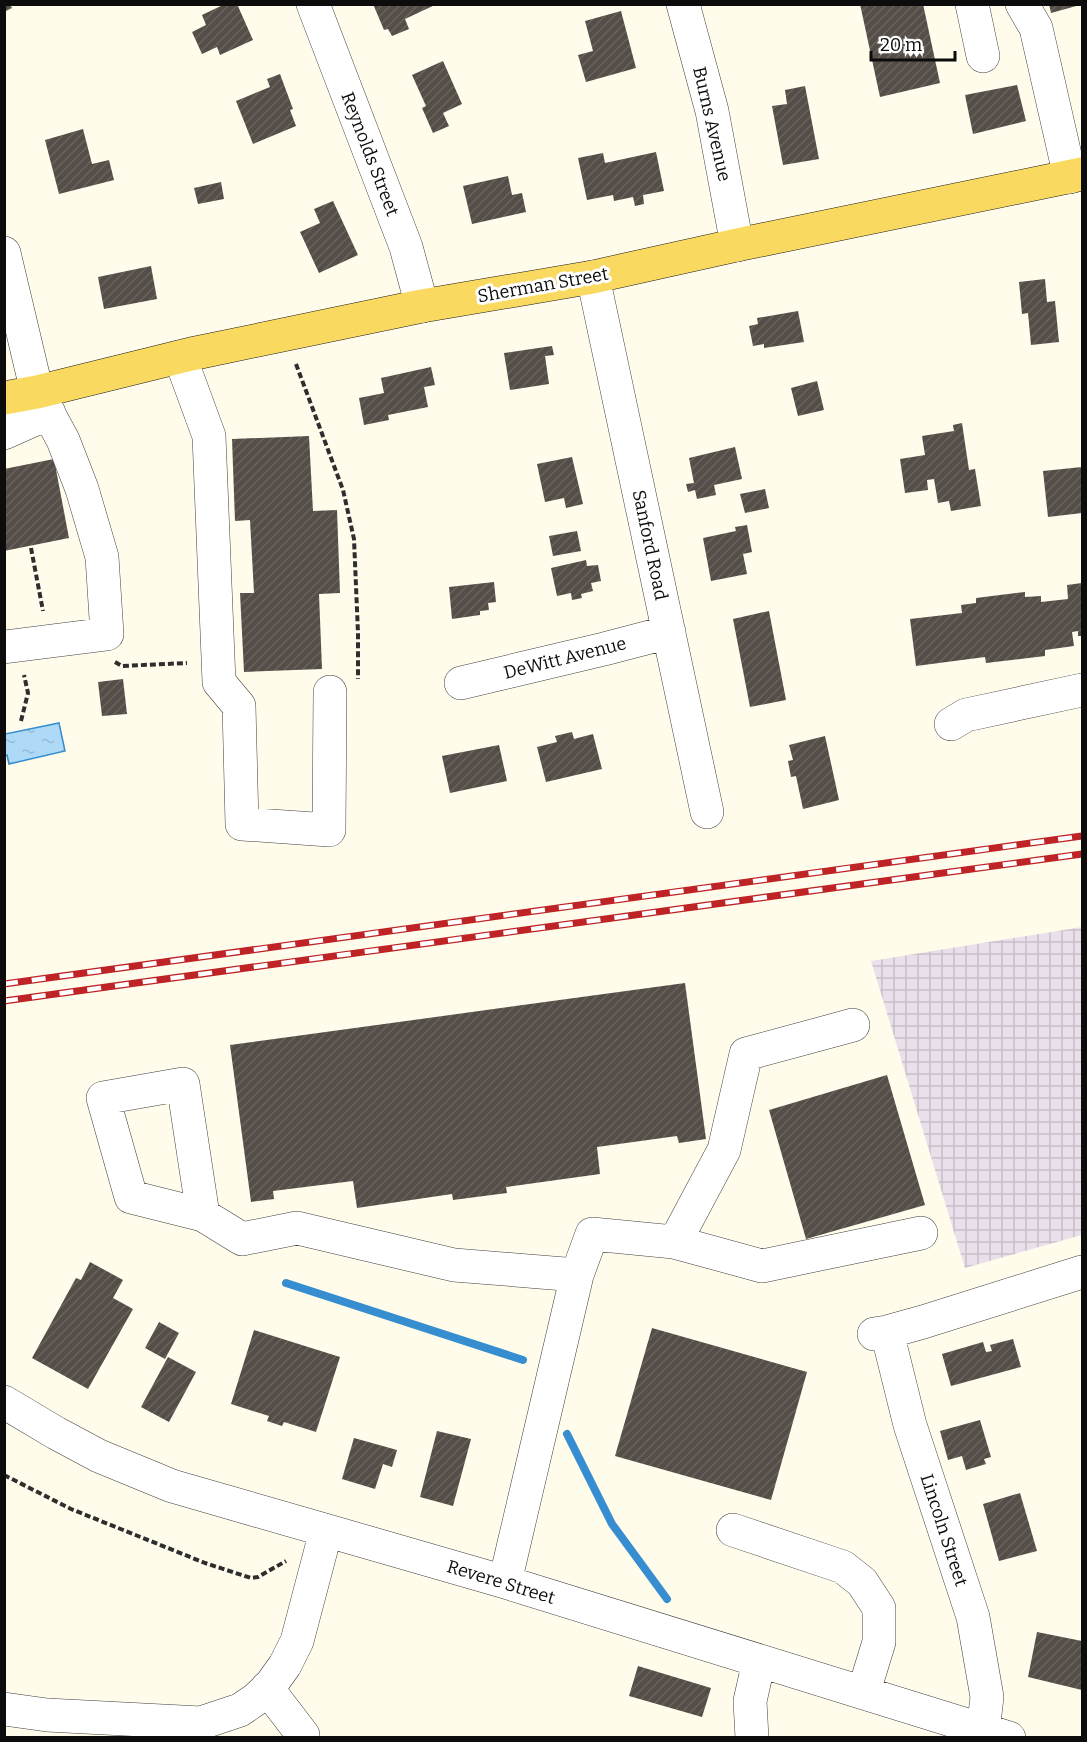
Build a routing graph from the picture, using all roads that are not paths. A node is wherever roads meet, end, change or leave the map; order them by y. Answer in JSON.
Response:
{"nodes":[{"id":1,"x":313,"y":4,"type":"edge"},
{"id":2,"x":683,"y":4,"type":"edge"},
{"id":3,"x":972,"y":4,"type":"edge"},
{"id":4,"x":1022,"y":4,"type":"edge"},
{"id":5,"x":983,"y":56,"type":"dead end"},
{"id":6,"x":1076,"y":176,"type":"edge"},
{"id":7,"x":737,"y":245,"type":"junction"},
{"id":8,"x":4,"y":253,"type":"edge"},
{"id":9,"x":593,"y":277,"type":"junction"},
{"id":10,"x":422,"y":306,"type":"junction"},
{"id":11,"x":180,"y":357,"type":"junction"},
{"id":12,"x":4,"y":398,"type":"edge"},
{"id":13,"x":43,"y":403,"type":"junction"},
{"id":14,"x":4,"y":433,"type":"edge"},
{"id":15,"x":669,"y":632,"type":"junction"},
{"id":16,"x":4,"y":647,"type":"edge"},
{"id":17,"x":460,"y":682,"type":"dead end"},
{"id":18,"x":1083,"y":690,"type":"edge"},
{"id":19,"x":330,"y":692,"type":"road end"},
{"id":20,"x":951,"y":724,"type":"dead end"},
{"id":21,"x":707,"y":812,"type":"dead end"},
{"id":22,"x":853,"y":1025,"type":"dead end"},
{"id":23,"x":203,"y":1215,"type":"dead end"},
{"id":24,"x":921,"y":1233,"type":"dead end"},
{"id":25,"x":675,"y":1242,"type":"junction"},
{"id":26,"x":1083,"y":1272,"type":"edge"},
{"id":27,"x":577,"y":1275,"type":"junction"},
{"id":28,"x":4,"y":1402,"type":"edge"},
{"id":29,"x":733,"y":1530,"type":"dead end"},
{"id":30,"x":326,"y":1531,"type":"junction"},
{"id":31,"x":505,"y":1582,"type":"junction"},
{"id":32,"x":759,"y":1661,"type":"junction"},
{"id":33,"x":267,"y":1688,"type":"junction"},
{"id":34,"x":864,"y":1691,"type":"junction"},
{"id":35,"x":4,"y":1709,"type":"edge"},
{"id":36,"x":88,"y":1727,"type":"edge"},
{"id":37,"x":996,"y":1734,"type":"edge"},
{"id":38,"x":303,"y":1735,"type":"dead end"},
{"id":39,"x":752,"y":1737,"type":"edge"}],
"edges":[{"from":1,"to":10,"type":"street","name":"Reynolds Street"},
{"from":2,"to":7,"type":"street","name":"Burns Avenue"},
{"from":3,"to":5,"type":"street"},
{"from":4,"to":6,"type":"street"},
{"from":6,"to":7,"type":"main road","name":"Sherman Street"},
{"from":7,"to":9,"type":"main road","name":"Sherman Street"},
{"from":8,"to":13,"type":"street"},
{"from":9,"to":10,"type":"main road","name":"Sherman Street"},
{"from":9,"to":15,"type":"street","name":"Sanford Road"},
{"from":10,"to":11,"type":"main road","name":"Sherman Street"},
{"from":11,"to":13,"type":"main road","name":"Sherman Street"},
{"from":11,"to":19,"type":"street"},
{"from":12,"to":13,"type":"main road","name":"Sherman Street"},
{"from":13,"to":14,"type":"street"},
{"from":13,"to":16,"type":"street"},
{"from":15,"to":17,"type":"street","name":"DeWitt Avenue"},
{"from":15,"to":21,"type":"street","name":"Sanford Road"},
{"from":18,"to":20,"type":"street"},
{"from":22,"to":25,"type":"street"},
{"from":23,"to":27,"type":"street"},
{"from":24,"to":25,"type":"street"},
{"from":25,"to":27,"type":"street"},
{"from":26,"to":37,"type":"street","name":"Lincoln Street"},
{"from":27,"to":31,"type":"street"},
{"from":28,"to":30,"type":"street","name":"Revere Street"},
{"from":29,"to":34,"type":"street"},
{"from":30,"to":31,"type":"street","name":"Revere Street"},
{"from":30,"to":33,"type":"street"},
{"from":31,"to":32,"type":"street","name":"Revere Street"},
{"from":32,"to":34,"type":"street","name":"Revere Street"},
{"from":32,"to":39,"type":"street"},
{"from":33,"to":36,"type":"street"},
{"from":33,"to":38,"type":"street"},
{"from":34,"to":37,"type":"street","name":"Revere Street"},
{"from":35,"to":36,"type":"street"}]}
